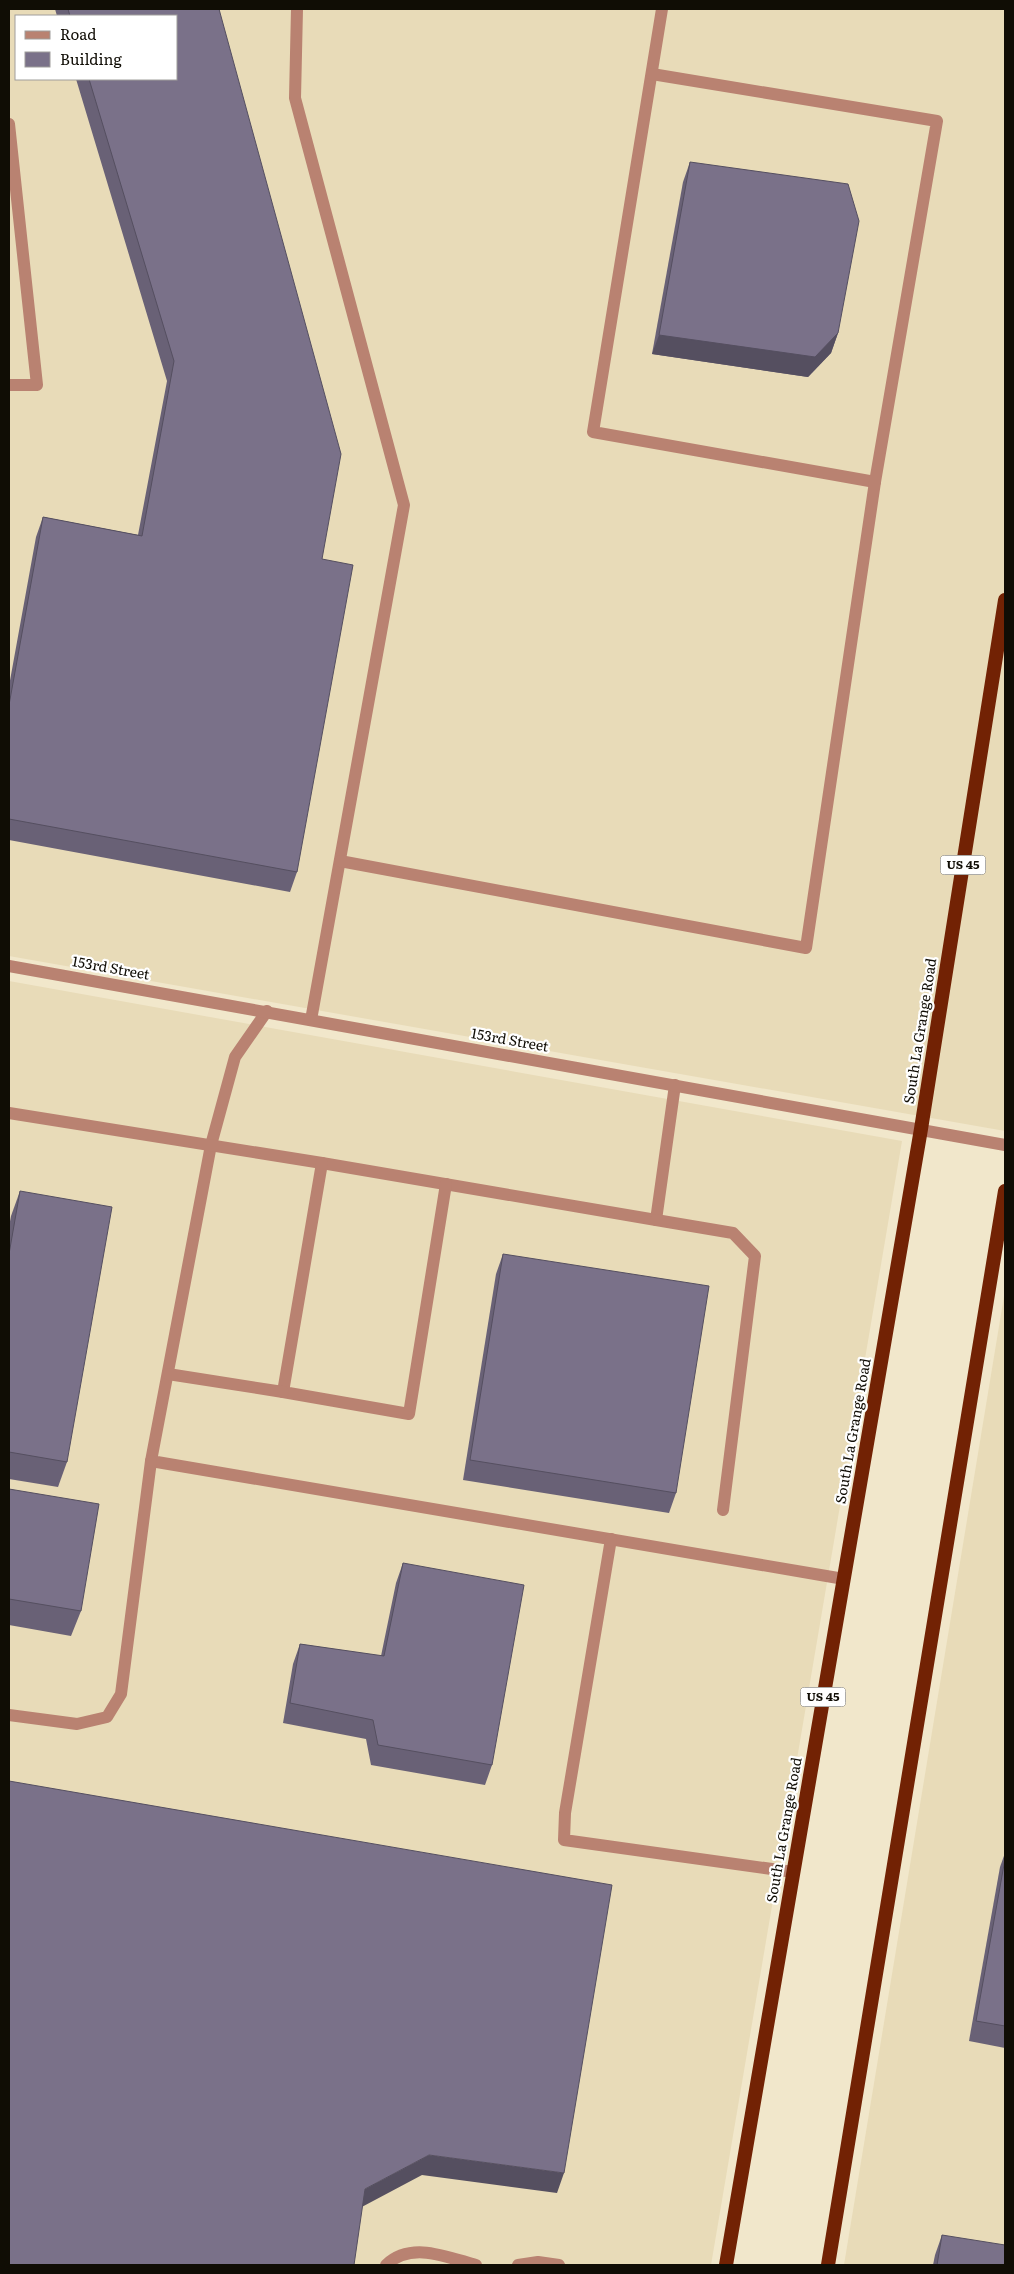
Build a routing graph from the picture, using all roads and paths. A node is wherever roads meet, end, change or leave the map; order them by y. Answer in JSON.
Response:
{"nodes":[{"id":1,"x":297,"y":9,"type":"edge"},
{"id":2,"x":662,"y":9,"type":"edge"},
{"id":3,"x":652,"y":74,"type":"junction"},
{"id":4,"x":9,"y":124,"type":"edge"},
{"id":5,"x":9,"y":385,"type":"edge"},
{"id":6,"x":875,"y":482,"type":"junction"},
{"id":7,"x":1005,"y":600,"type":"edge"},
{"id":8,"x":340,"y":861,"type":"junction"},
{"id":9,"x":9,"y":966,"type":"edge"},
{"id":10,"x":267,"y":1011,"type":"junction"},
{"id":11,"x":311,"y":1020,"type":"junction"},
{"id":12,"x":675,"y":1085,"type":"junction"},
{"id":13,"x":9,"y":1113,"type":"edge"},
{"id":14,"x":921,"y":1129,"type":"junction"},
{"id":15,"x":1005,"y":1144,"type":"edge"},
{"id":16,"x":210,"y":1145,"type":"junction"},
{"id":17,"x":322,"y":1163,"type":"junction"},
{"id":18,"x":446,"y":1184,"type":"junction"},
{"id":19,"x":1005,"y":1191,"type":"edge"},
{"id":20,"x":656,"y":1220,"type":"junction"},
{"id":21,"x":168,"y":1374,"type":"junction"},
{"id":22,"x":283,"y":1392,"type":"junction"},
{"id":23,"x":152,"y":1461,"type":"junction"},
{"id":24,"x":723,"y":1510,"type":"dead end"},
{"id":25,"x":611,"y":1539,"type":"junction"},
{"id":26,"x":844,"y":1579,"type":"junction"},
{"id":27,"x":9,"y":1715,"type":"edge"},
{"id":28,"x":793,"y":1872,"type":"junction"},
{"id":29,"x":386,"y":2265,"type":"edge"},
{"id":30,"x":476,"y":2265,"type":"edge"},
{"id":31,"x":518,"y":2265,"type":"edge"},
{"id":32,"x":559,"y":2265,"type":"edge"},
{"id":33,"x":726,"y":2265,"type":"edge"},
{"id":34,"x":828,"y":2265,"type":"edge"}],
"edges":[{"from":1,"to":8,"type":"street"},
{"from":2,"to":3,"type":"street"},
{"from":3,"to":6,"type":"street"},
{"from":3,"to":6,"type":"street"},
{"from":4,"to":5,"type":"street"},
{"from":6,"to":8,"type":"street"},
{"from":7,"to":14,"type":"highway","name":"South La Grange Road","number":"US 45"},
{"from":8,"to":11,"type":"street"},
{"from":9,"to":10,"type":"street","name":"153rd Street"},
{"from":10,"to":11,"type":"street","name":"153rd Street"},
{"from":10,"to":16,"type":"street"},
{"from":11,"to":12,"type":"street","name":"153rd Street"},
{"from":12,"to":14,"type":"street","name":"153rd Street"},
{"from":12,"to":20,"type":"street"},
{"from":13,"to":16,"type":"street"},
{"from":14,"to":15,"type":"street","name":"153rd Street"},
{"from":14,"to":26,"type":"highway","name":"South La Grange Road","number":"US 45"},
{"from":16,"to":17,"type":"street"},
{"from":16,"to":21,"type":"street"},
{"from":17,"to":18,"type":"street"},
{"from":17,"to":22,"type":"street"},
{"from":18,"to":20,"type":"street"},
{"from":18,"to":22,"type":"street"},
{"from":19,"to":34,"type":"highway"},
{"from":20,"to":24,"type":"street"},
{"from":21,"to":22,"type":"street"},
{"from":21,"to":23,"type":"street"},
{"from":23,"to":25,"type":"street"},
{"from":23,"to":27,"type":"street"},
{"from":25,"to":26,"type":"street"},
{"from":25,"to":28,"type":"street"},
{"from":26,"to":28,"type":"highway","name":"South La Grange Road","number":"US 45"},
{"from":28,"to":33,"type":"highway","name":"South La Grange Road","number":"US 45"},
{"from":29,"to":30,"type":"street"},
{"from":31,"to":32,"type":"street"}]}
